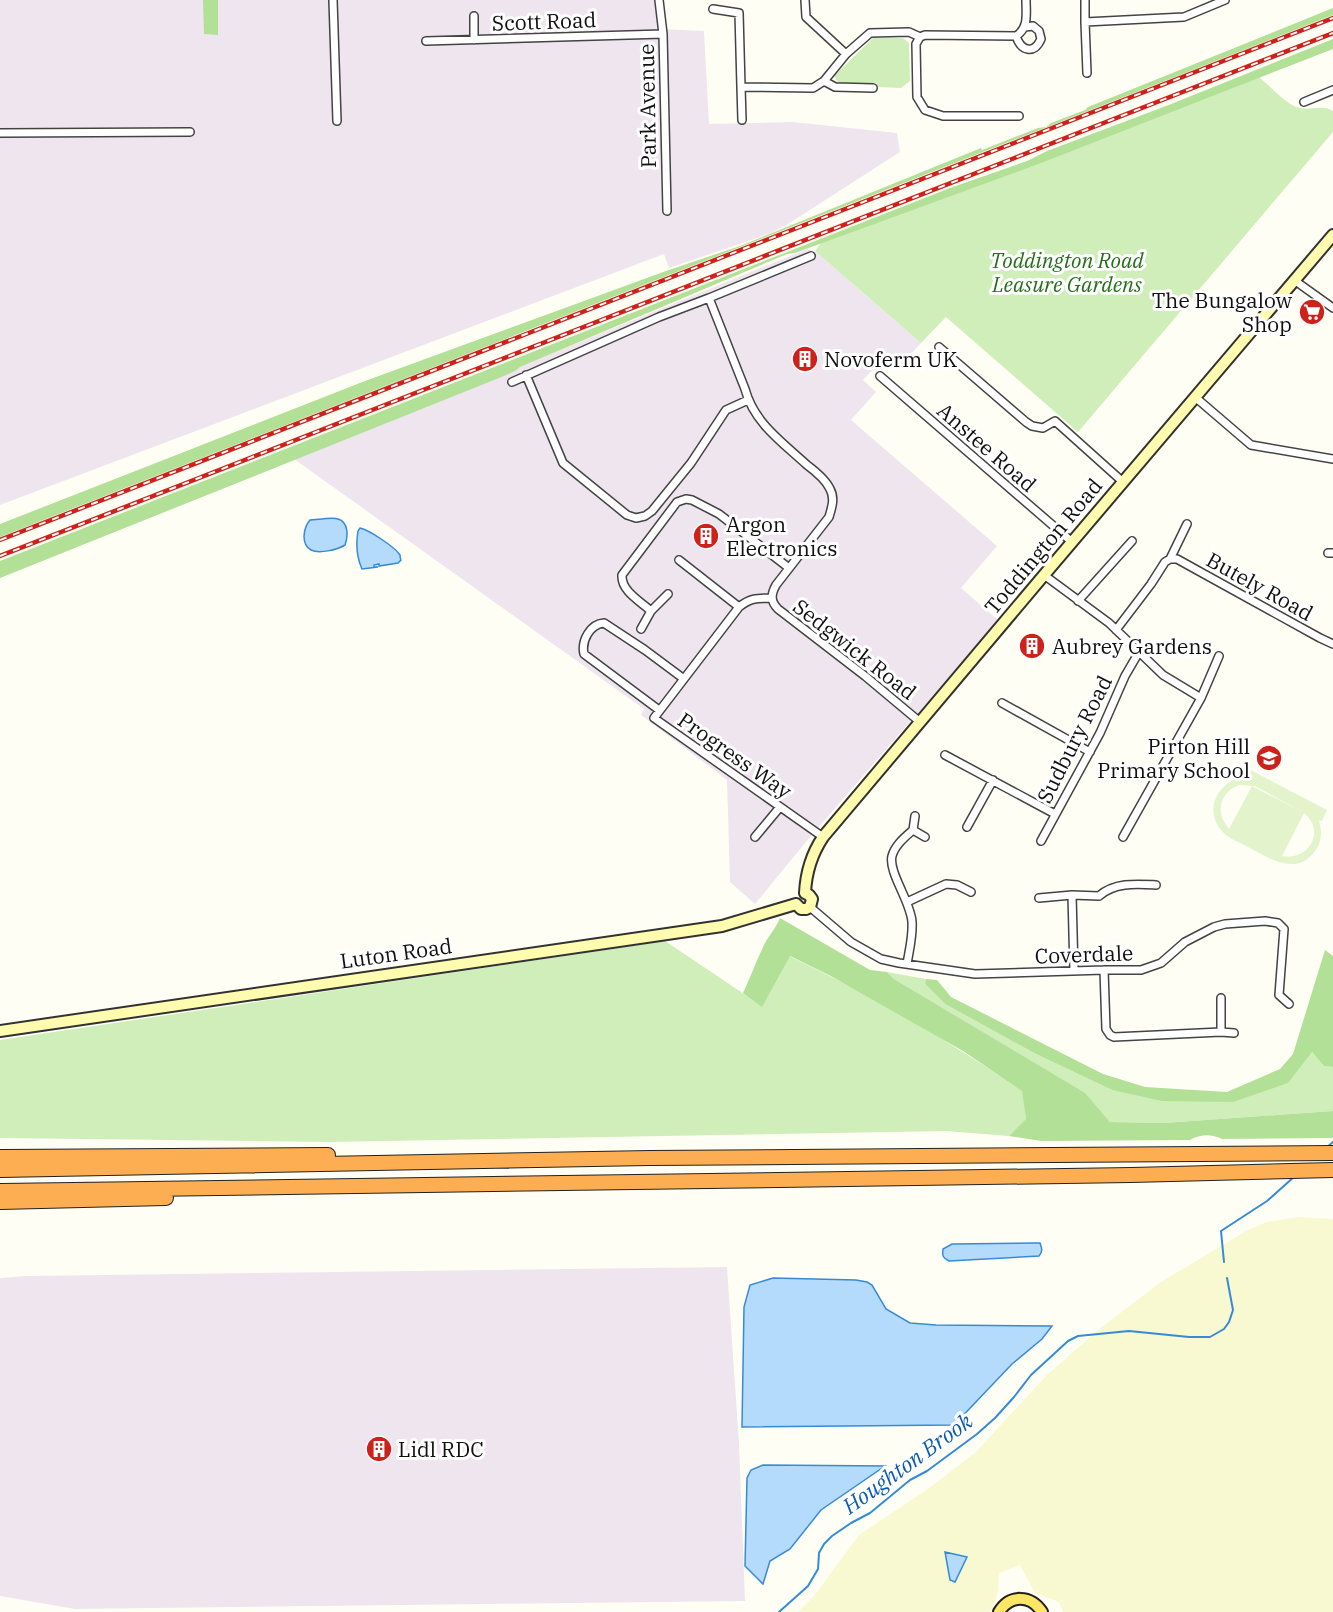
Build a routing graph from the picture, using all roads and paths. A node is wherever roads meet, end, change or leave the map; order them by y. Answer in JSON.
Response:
{"nodes":[{"id":1,"x":333,"y":0,"type":"edge"},
{"id":2,"x":659,"y":0,"type":"edge"},
{"id":3,"x":806,"y":0,"type":"edge"},
{"id":4,"x":1026,"y":0,"type":"edge"},
{"id":5,"x":1085,"y":0,"type":"edge"},
{"id":6,"x":1225,"y":0,"type":"edge"},
{"id":7,"x":713,"y":9,"type":"dead end"},
{"id":8,"x":474,"y":16,"type":"dead end"},
{"id":9,"x":1085,"y":22,"type":"junction"},
{"id":10,"x":1025,"y":27,"type":"junction"},
{"id":11,"x":663,"y":34,"type":"junction"},
{"id":12,"x":920,"y":36,"type":"junction"},
{"id":13,"x":1016,"y":36,"type":"junction"},
{"id":14,"x":474,"y":40,"type":"junction"},
{"id":15,"x":426,"y":41,"type":"dead end"},
{"id":16,"x":846,"y":54,"type":"junction"},
{"id":17,"x":1087,"y":73,"type":"dead end"},
{"id":18,"x":824,"y":81,"type":"junction"},
{"id":19,"x":741,"y":87,"type":"junction"},
{"id":20,"x":873,"y":88,"type":"dead end"},
{"id":21,"x":1333,"y":90,"type":"edge"},
{"id":22,"x":1304,"y":102,"type":"dead end"},
{"id":23,"x":1019,"y":116,"type":"dead end"},
{"id":24,"x":742,"y":120,"type":"dead end"},
{"id":25,"x":337,"y":121,"type":"dead end"},
{"id":26,"x":190,"y":132,"type":"dead end"},
{"id":27,"x":0,"y":134,"type":"edge"},
{"id":28,"x":667,"y":212,"type":"dead end"},
{"id":29,"x":1333,"y":235,"type":"edge"},
{"id":30,"x":811,"y":256,"type":"dead end"},
{"id":31,"x":1294,"y":280,"type":"junction"},
{"id":32,"x":709,"y":298,"type":"junction"},
{"id":33,"x":1333,"y":308,"type":"edge"},
{"id":34,"x":939,"y":347,"type":"dead end"},
{"id":35,"x":526,"y":375,"type":"junction"},
{"id":36,"x":880,"y":376,"type":"dead end"},
{"id":37,"x":512,"y":382,"type":"dead end"},
{"id":38,"x":1195,"y":397,"type":"junction"},
{"id":39,"x":748,"y":400,"type":"junction"},
{"id":40,"x":1333,"y":459,"type":"edge"},
{"id":41,"x":1124,"y":482,"type":"junction"},
{"id":42,"x":1187,"y":524,"type":"dead end"},
{"id":43,"x":1132,"y":541,"type":"dead end"},
{"id":44,"x":1072,"y":542,"type":"junction"},
{"id":45,"x":1170,"y":559,"type":"junction"},
{"id":46,"x":678,"y":560,"type":"dead end"},
{"id":47,"x":789,"y":568,"type":"junction"},
{"id":48,"x":1044,"y":575,"type":"junction"},
{"id":49,"x":668,"y":594,"type":"dead end"},
{"id":50,"x":771,"y":598,"type":"junction"},
{"id":51,"x":1078,"y":600,"type":"junction"},
{"id":52,"x":739,"y":607,"type":"junction"},
{"id":53,"x":651,"y":611,"type":"junction"},
{"id":54,"x":641,"y":629,"type":"dead end"},
{"id":55,"x":1116,"y":630,"type":"junction"},
{"id":56,"x":1333,"y":644,"type":"edge"},
{"id":57,"x":1139,"y":652,"type":"junction"},
{"id":58,"x":1219,"y":656,"type":"dead end"},
{"id":59,"x":684,"y":679,"type":"junction"},
{"id":60,"x":1201,"y":698,"type":"junction"},
{"id":61,"x":1002,"y":704,"type":"dead end"},
{"id":62,"x":659,"y":710,"type":"junction"},
{"id":63,"x":920,"y":722,"type":"junction"},
{"id":64,"x":1090,"y":752,"type":"junction"},
{"id":65,"x":945,"y":755,"type":"dead end"},
{"id":66,"x":993,"y":780,"type":"junction"},
{"id":67,"x":780,"y":807,"type":"junction"},
{"id":68,"x":1055,"y":814,"type":"junction"},
{"id":69,"x":915,"y":816,"type":"dead end"},
{"id":70,"x":968,"y":827,"type":"dead end"},
{"id":71,"x":913,"y":830,"type":"junction"},
{"id":72,"x":755,"y":837,"type":"dead end"},
{"id":73,"x":823,"y":837,"type":"junction"},
{"id":74,"x":925,"y":837,"type":"dead end"},
{"id":75,"x":1123,"y":837,"type":"dead end"},
{"id":76,"x":1041,"y":841,"type":"dead end"},
{"id":77,"x":1156,"y":885,"type":"dead end"},
{"id":78,"x":971,"y":892,"type":"dead end"},
{"id":79,"x":805,"y":893,"type":"junction"},
{"id":80,"x":1072,"y":895,"type":"junction"},
{"id":81,"x":1040,"y":898,"type":"dead end"},
{"id":82,"x":908,"y":902,"type":"junction"},
{"id":83,"x":796,"y":904,"type":"junction"},
{"id":84,"x":810,"y":907,"type":"junction"},
{"id":85,"x":907,"y":964,"type":"junction"},
{"id":86,"x":1104,"y":970,"type":"junction"},
{"id":87,"x":1074,"y":971,"type":"junction"},
{"id":88,"x":1221,"y":998,"type":"dead end"},
{"id":89,"x":1289,"y":1004,"type":"dead end"},
{"id":90,"x":0,"y":1031,"type":"edge"},
{"id":91,"x":1221,"y":1032,"type":"junction"},
{"id":92,"x":1233,"y":1033,"type":"dead end"},
{"id":93,"x":1333,"y":1153,"type":"edge"},
{"id":94,"x":0,"y":1157,"type":"edge"},
{"id":95,"x":650,"y":1158,"type":"junction"},
{"id":96,"x":0,"y":1170,"type":"edge"},
{"id":97,"x":1333,"y":1170,"type":"edge"},
{"id":98,"x":318,"y":1187,"type":"junction"},
{"id":99,"x":0,"y":1191,"type":"edge"},
{"id":100,"x":0,"y":1202,"type":"edge"},
{"id":101,"x":999,"y":1612,"type":"edge"},
{"id":102,"x":1042,"y":1612,"type":"edge"}],
"edges":[{"from":1,"to":25,"type":"street"},
{"from":2,"to":11,"type":"street","name":"Park Avenue"},
{"from":3,"to":16,"type":"street"},
{"from":4,"to":10,"type":"street"},
{"from":5,"to":9,"type":"street"},
{"from":6,"to":9,"type":"street"},
{"from":7,"to":19,"type":"street"},
{"from":8,"to":14,"type":"street"},
{"from":9,"to":17,"type":"street"},
{"from":10,"to":13,"type":"street"},
{"from":10,"to":13,"type":"street"},
{"from":11,"to":14,"type":"street","name":"Scott Road"},
{"from":11,"to":28,"type":"street","name":"Park Avenue"},
{"from":12,"to":13,"type":"street"},
{"from":12,"to":16,"type":"street"},
{"from":12,"to":23,"type":"street"},
{"from":14,"to":15,"type":"street","name":"Scott Road"},
{"from":16,"to":18,"type":"street"},
{"from":18,"to":19,"type":"street"},
{"from":18,"to":20,"type":"street"},
{"from":19,"to":24,"type":"street"},
{"from":21,"to":22,"type":"street"},
{"from":26,"to":27,"type":"street"},
{"from":29,"to":31,"type":"main road","name":"Toddington Road"},
{"from":30,"to":32,"type":"street"},
{"from":31,"to":33,"type":"street"},
{"from":31,"to":38,"type":"main road","name":"Toddington Road"},
{"from":32,"to":35,"type":"street"},
{"from":32,"to":39,"type":"street","name":"Sedgwick Road"},
{"from":34,"to":41,"type":"street"},
{"from":35,"to":37,"type":"street"},
{"from":35,"to":39,"type":"street"},
{"from":36,"to":44,"type":"street","name":"Anstee Road"},
{"from":38,"to":40,"type":"street"},
{"from":38,"to":41,"type":"main road","name":"Toddington Road"},
{"from":39,"to":47,"type":"street","name":"Sedgwick Road"},
{"from":41,"to":44,"type":"main road","name":"Toddington Road"},
{"from":42,"to":45,"type":"street"},
{"from":43,"to":51,"type":"street"},
{"from":44,"to":48,"type":"main road","name":"Toddington Road"},
{"from":45,"to":55,"type":"street"},
{"from":45,"to":56,"type":"street","name":"Butely Road"},
{"from":46,"to":52,"type":"street"},
{"from":47,"to":50,"type":"street","name":"Sedgwick Road"},
{"from":47,"to":53,"type":"street"},
{"from":48,"to":51,"type":"street"},
{"from":48,"to":63,"type":"main road","name":"Toddington Road"},
{"from":49,"to":53,"type":"street"},
{"from":50,"to":52,"type":"street"},
{"from":50,"to":63,"type":"street","name":"Sedgwick Road"},
{"from":51,"to":55,"type":"street"},
{"from":52,"to":59,"type":"street","name":"Progress Way"},
{"from":53,"to":54,"type":"street"},
{"from":55,"to":57,"type":"street"},
{"from":57,"to":60,"type":"street"},
{"from":57,"to":64,"type":"street","name":"Sudbury Road"},
{"from":58,"to":60,"type":"street"},
{"from":59,"to":62,"type":"street","name":"Progress Way"},
{"from":59,"to":62,"type":"street"},
{"from":60,"to":75,"type":"street"},
{"from":61,"to":64,"type":"street"},
{"from":62,"to":67,"type":"street","name":"Progress Way"},
{"from":63,"to":73,"type":"main road","name":"Toddington Road"},
{"from":64,"to":68,"type":"street","name":"Sudbury Road"},
{"from":65,"to":66,"type":"street"},
{"from":66,"to":68,"type":"street"},
{"from":66,"to":70,"type":"street"},
{"from":67,"to":72,"type":"street"},
{"from":67,"to":73,"type":"street","name":"Progress Way"},
{"from":68,"to":76,"type":"street","name":"Sudbury Road"},
{"from":69,"to":71,"type":"street"},
{"from":71,"to":74,"type":"street"},
{"from":71,"to":82,"type":"street"},
{"from":73,"to":79,"type":"main road","name":"Toddington Road"},
{"from":77,"to":80,"type":"street"},
{"from":78,"to":82,"type":"street"},
{"from":79,"to":83,"type":"main road"},
{"from":79,"to":84,"type":"main road"},
{"from":80,"to":81,"type":"street"},
{"from":80,"to":87,"type":"street"},
{"from":82,"to":85,"type":"street"},
{"from":83,"to":84,"type":"main road"},
{"from":83,"to":90,"type":"main road","name":"Luton Road"},
{"from":84,"to":85,"type":"street","name":"Coverdale"},
{"from":85,"to":87,"type":"street","name":"Coverdale"},
{"from":86,"to":87,"type":"street","name":"Coverdale"},
{"from":86,"to":89,"type":"street","name":"Coverdale"},
{"from":86,"to":91,"type":"street"},
{"from":88,"to":91,"type":"street"},
{"from":91,"to":92,"type":"street"},
{"from":93,"to":95,"type":"highway"},
{"from":94,"to":95,"type":"highway"},
{"from":95,"to":96,"type":"highway"},
{"from":97,"to":98,"type":"highway"},
{"from":98,"to":99,"type":"highway"},
{"from":98,"to":100,"type":"highway"},
{"from":101,"to":102,"type":"main road"}]}
